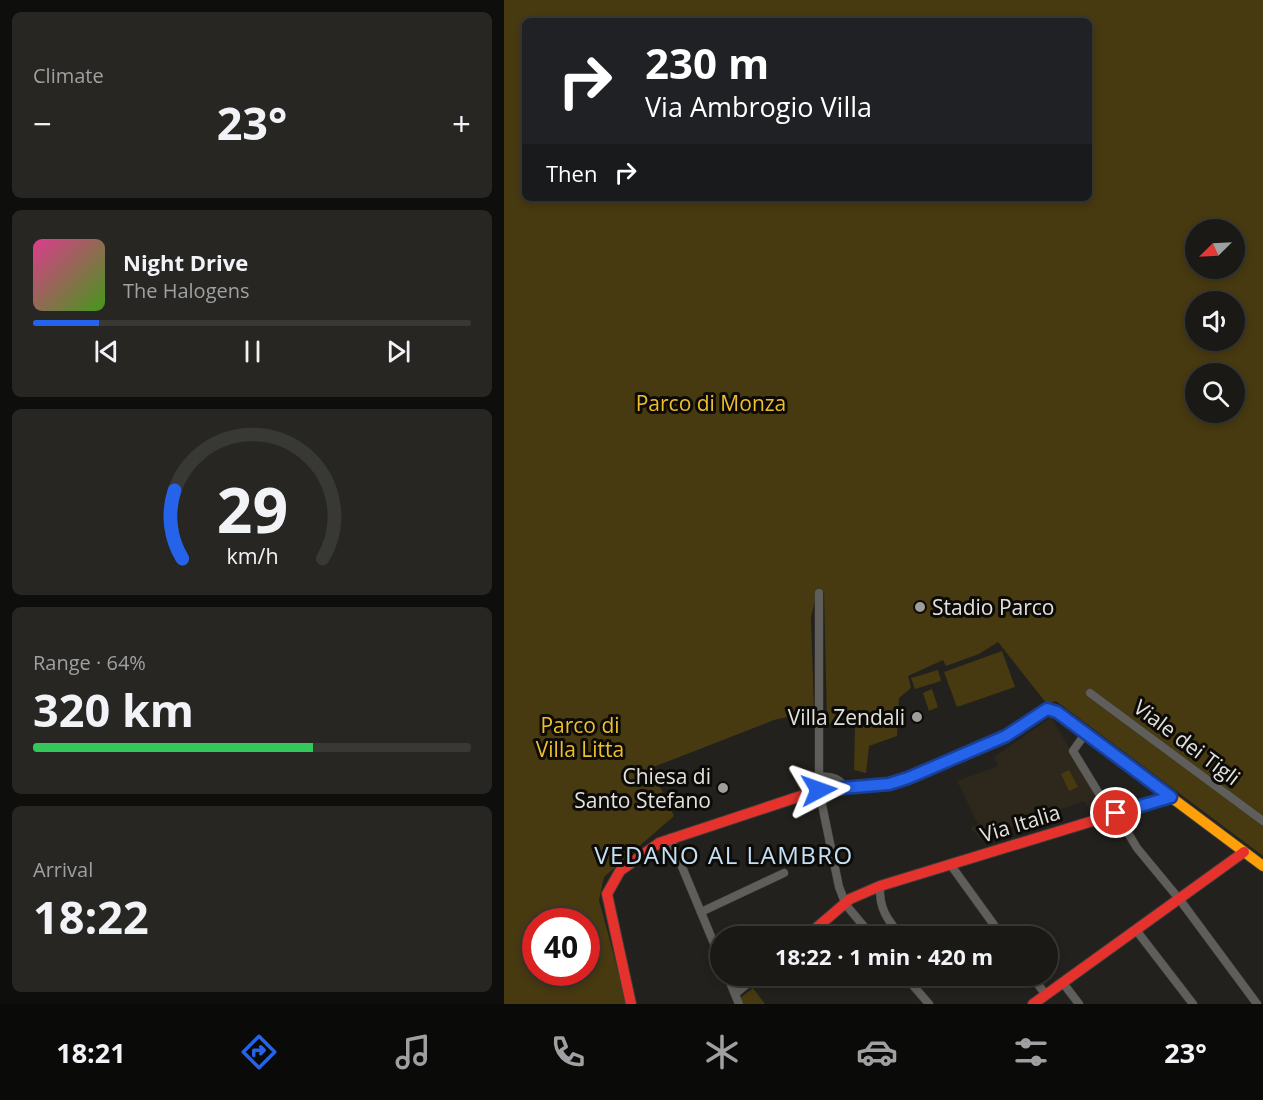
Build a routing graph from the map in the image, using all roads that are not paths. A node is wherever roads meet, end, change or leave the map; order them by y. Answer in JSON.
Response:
{"nodes":[{"id":1,"x":819,"y":593,"type":"dead end"},
{"id":2,"x":1090,"y":693,"type":"dead end"},
{"id":3,"x":1085,"y":734,"type":"junction"},
{"id":4,"x":819,"y":776,"type":"junction"},
{"id":5,"x":846,"y":788,"type":"junction"},
{"id":6,"x":819,"y":790,"type":"junction"},
{"id":7,"x":1171,"y":797,"type":"junction"},
{"id":8,"x":1114,"y":814,"type":"junction"},
{"id":9,"x":1263,"y":821,"type":"edge"},
{"id":10,"x":670,"y":838,"type":"junction"},
{"id":11,"x":1244,"y":852,"type":"junction"},
{"id":12,"x":950,"y":864,"type":"junction"},
{"id":13,"x":1263,"y":866,"type":"edge"},
{"id":14,"x":784,"y":873,"type":"dead end"},
{"id":15,"x":880,"y":886,"type":"junction"},
{"id":16,"x":1180,"y":900,"type":"junction"},
{"id":17,"x":846,"y":905,"type":"junction"},
{"id":18,"x":701,"y":912,"type":"junction"},
{"id":19,"x":820,"y":926,"type":"edge"},
{"id":20,"x":864,"y":926,"type":"edge"},
{"id":21,"x":893,"y":926,"type":"edge"},
{"id":22,"x":995,"y":926,"type":"edge"},
{"id":23,"x":1136,"y":930,"type":"junction"},
{"id":24,"x":710,"y":934,"type":"edge"},
{"id":25,"x":1063,"y":983,"type":"junction"},
{"id":26,"x":732,"y":986,"type":"edge"},
{"id":27,"x":745,"y":986,"type":"edge"},
{"id":28,"x":913,"y":986,"type":"edge"},
{"id":29,"x":1039,"y":986,"type":"edge"},
{"id":30,"x":735,"y":994,"type":"junction"},
{"id":31,"x":1046,"y":995,"type":"junction"},
{"id":32,"x":632,"y":1004,"type":"edge"},
{"id":33,"x":739,"y":1004,"type":"edge"},
{"id":34,"x":929,"y":1004,"type":"edge"},
{"id":35,"x":1033,"y":1004,"type":"edge"},
{"id":36,"x":1079,"y":1004,"type":"edge"},
{"id":37,"x":1193,"y":1004,"type":"edge"},
{"id":38,"x":1257,"y":1004,"type":"edge"}],
"edges":[{"from":1,"to":4,"type":"street"},
{"from":2,"to":9,"type":"street","name":"Viale dei Tigli"},
{"from":3,"to":5,"type":"street"},
{"from":3,"to":7,"type":"street"},
{"from":3,"to":8,"type":"street"},
{"from":4,"to":5,"type":"street"},
{"from":4,"to":6,"type":"street"},
{"from":5,"to":6,"type":"street"},
{"from":6,"to":10,"type":"street"},
{"from":6,"to":17,"type":"street"},
{"from":7,"to":8,"type":"street","name":"Via Italia"},
{"from":7,"to":11,"type":"street"},
{"from":8,"to":12,"type":"street","name":"Via Italia"},
{"from":8,"to":16,"type":"street"},
{"from":10,"to":18,"type":"street"},
{"from":10,"to":32,"type":"street"},
{"from":11,"to":13,"type":"street"},
{"from":11,"to":16,"type":"street"},
{"from":12,"to":15,"type":"street","name":"Via Italia"},
{"from":12,"to":22,"type":"street"},
{"from":14,"to":18,"type":"street"},
{"from":15,"to":17,"type":"street","name":"Via Italia"},
{"from":15,"to":21,"type":"street"},
{"from":16,"to":23,"type":"street"},
{"from":16,"to":38,"type":"street"},
{"from":17,"to":19,"type":"street","name":"Via Italia"},
{"from":17,"to":20,"type":"street"},
{"from":18,"to":24,"type":"street"},
{"from":23,"to":25,"type":"street"},
{"from":23,"to":37,"type":"street"},
{"from":25,"to":31,"type":"street"},
{"from":25,"to":36,"type":"street"},
{"from":26,"to":30,"type":"street"},
{"from":27,"to":30,"type":"street"},
{"from":28,"to":34,"type":"street"},
{"from":29,"to":31,"type":"street"},
{"from":30,"to":33,"type":"street"},
{"from":31,"to":35,"type":"street"}]}
